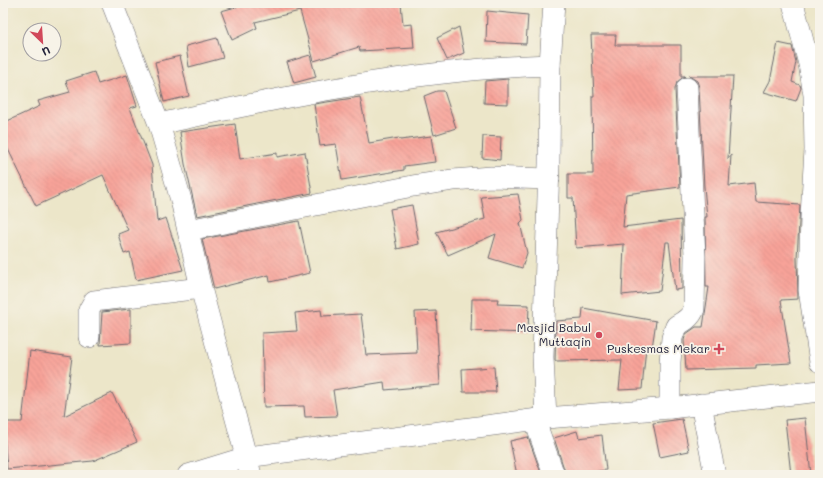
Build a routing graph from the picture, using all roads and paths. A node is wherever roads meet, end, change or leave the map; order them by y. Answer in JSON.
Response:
{"nodes":[{"id":1,"x":112,"y":3,"type":"edge"},
{"id":2,"x":554,"y":3,"type":"edge"},
{"id":3,"x":793,"y":3,"type":"edge"},
{"id":4,"x":550,"y":65,"type":"junction"},
{"id":5,"x":687,"y":88,"type":"dead end"},
{"id":6,"x":159,"y":124,"type":"junction"},
{"id":7,"x":549,"y":179,"type":"junction"},
{"id":8,"x":188,"y":230,"type":"junction"},
{"id":9,"x":201,"y":288,"type":"junction"},
{"id":10,"x":89,"y":337,"type":"dead end"},
{"id":11,"x":820,"y":362,"type":"edge"},
{"id":12,"x":820,"y":391,"type":"edge"},
{"id":13,"x":701,"y":404,"type":"junction"},
{"id":14,"x":670,"y":408,"type":"junction"},
{"id":15,"x":540,"y":419,"type":"junction"},
{"id":16,"x":249,"y":466,"type":"edge"},
{"id":17,"x":188,"y":475,"type":"edge"},
{"id":18,"x":554,"y":475,"type":"edge"},
{"id":19,"x":715,"y":475,"type":"edge"}],
"edges":[{"from":1,"to":6,"type":"street"},
{"from":2,"to":4,"type":"street"},
{"from":3,"to":11,"type":"street"},
{"from":4,"to":6,"type":"street"},
{"from":4,"to":7,"type":"street"},
{"from":5,"to":14,"type":"street"},
{"from":6,"to":8,"type":"street"},
{"from":7,"to":8,"type":"street"},
{"from":7,"to":15,"type":"street"},
{"from":8,"to":9,"type":"street"},
{"from":9,"to":10,"type":"street"},
{"from":9,"to":16,"type":"street"},
{"from":12,"to":13,"type":"street"},
{"from":13,"to":14,"type":"street"},
{"from":13,"to":19,"type":"street"},
{"from":14,"to":15,"type":"street"},
{"from":15,"to":16,"type":"street"},
{"from":15,"to":18,"type":"street"},
{"from":16,"to":17,"type":"street"}]}
